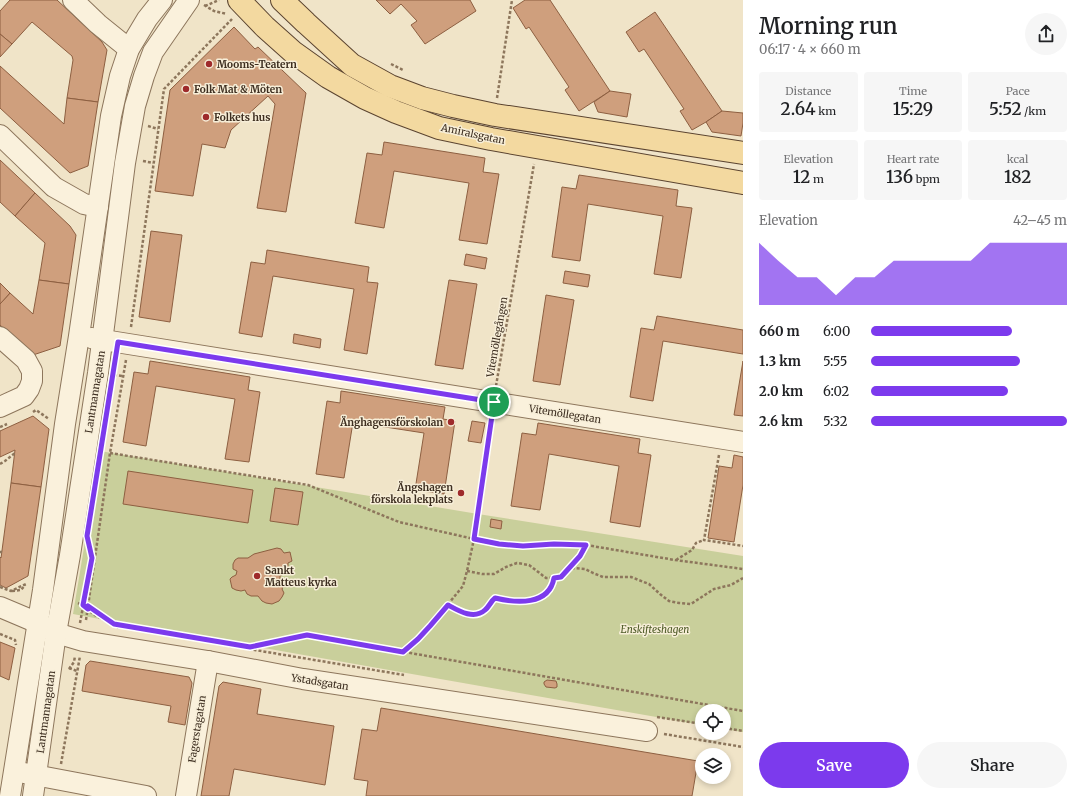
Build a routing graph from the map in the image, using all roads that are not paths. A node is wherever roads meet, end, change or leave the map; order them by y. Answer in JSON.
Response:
{"nodes":[{"id":1,"x":73,"y":0,"type":"edge"},
{"id":2,"x":162,"y":0,"type":"edge"},
{"id":3,"x":282,"y":0,"type":"edge"},
{"id":4,"x":195,"y":5,"type":"edge"},
{"id":5,"x":237,"y":8,"type":"edge"},
{"id":6,"x":129,"y":49,"type":"junction"},
{"id":7,"x":0,"y":135,"type":"edge"},
{"id":8,"x":743,"y":153,"type":"edge"},
{"id":9,"x":743,"y":183,"type":"edge"},
{"id":10,"x":98,"y":207,"type":"junction"},
{"id":11,"x":79,"y":336,"type":"junction"},
{"id":12,"x":0,"y":337,"type":"edge"},
{"id":13,"x":103,"y":340,"type":"junction"},
{"id":14,"x":4,"y":415,"type":"edge"},
{"id":15,"x":743,"y":442,"type":"edge"},
{"id":16,"x":5,"y":599,"type":"edge"},
{"id":17,"x":38,"y":623,"type":"junction"},
{"id":18,"x":56,"y":633,"type":"junction"},
{"id":19,"x":208,"y":661,"type":"junction"},
{"id":20,"x":650,"y":724,"type":"road end"},
{"id":21,"x":37,"y":776,"type":"junction"},
{"id":22,"x":9,"y":783,"type":"edge"},
{"id":23,"x":33,"y":796,"type":"edge"},
{"id":24,"x":146,"y":796,"type":"edge"},
{"id":25,"x":186,"y":796,"type":"edge"}],
"edges":[{"from":1,"to":6,"type":"street"},
{"from":2,"to":6,"type":"street"},
{"from":3,"to":8,"type":"main road"},
{"from":4,"to":13,"type":"street","name":"Lantmannagatan"},
{"from":5,"to":9,"type":"main road","name":"Amiralsgatan"},
{"from":6,"to":10,"type":"street"},
{"from":7,"to":10,"type":"street"},
{"from":10,"to":11,"type":"street"},
{"from":11,"to":13,"type":"street","name":"Vitemöllegatan"},
{"from":11,"to":17,"type":"street"},
{"from":12,"to":14,"type":"street"},
{"from":13,"to":15,"type":"street","name":"Vitemöllegatan"},
{"from":13,"to":18,"type":"street","name":"Lantmannagatan"},
{"from":16,"to":17,"type":"street","name":"Ystadsgatan"},
{"from":17,"to":18,"type":"street","name":"Ystadsgatan"},
{"from":17,"to":22,"type":"street"},
{"from":18,"to":19,"type":"street","name":"Ystadsgatan"},
{"from":18,"to":21,"type":"street","name":"Lantmannagatan"},
{"from":19,"to":20,"type":"street","name":"Ystadsgatan"},
{"from":19,"to":25,"type":"street","name":"Fagerstagatan"},
{"from":21,"to":22,"type":"street"},
{"from":21,"to":23,"type":"street","name":"Lantmannagatan"},
{"from":21,"to":24,"type":"street"}]}
